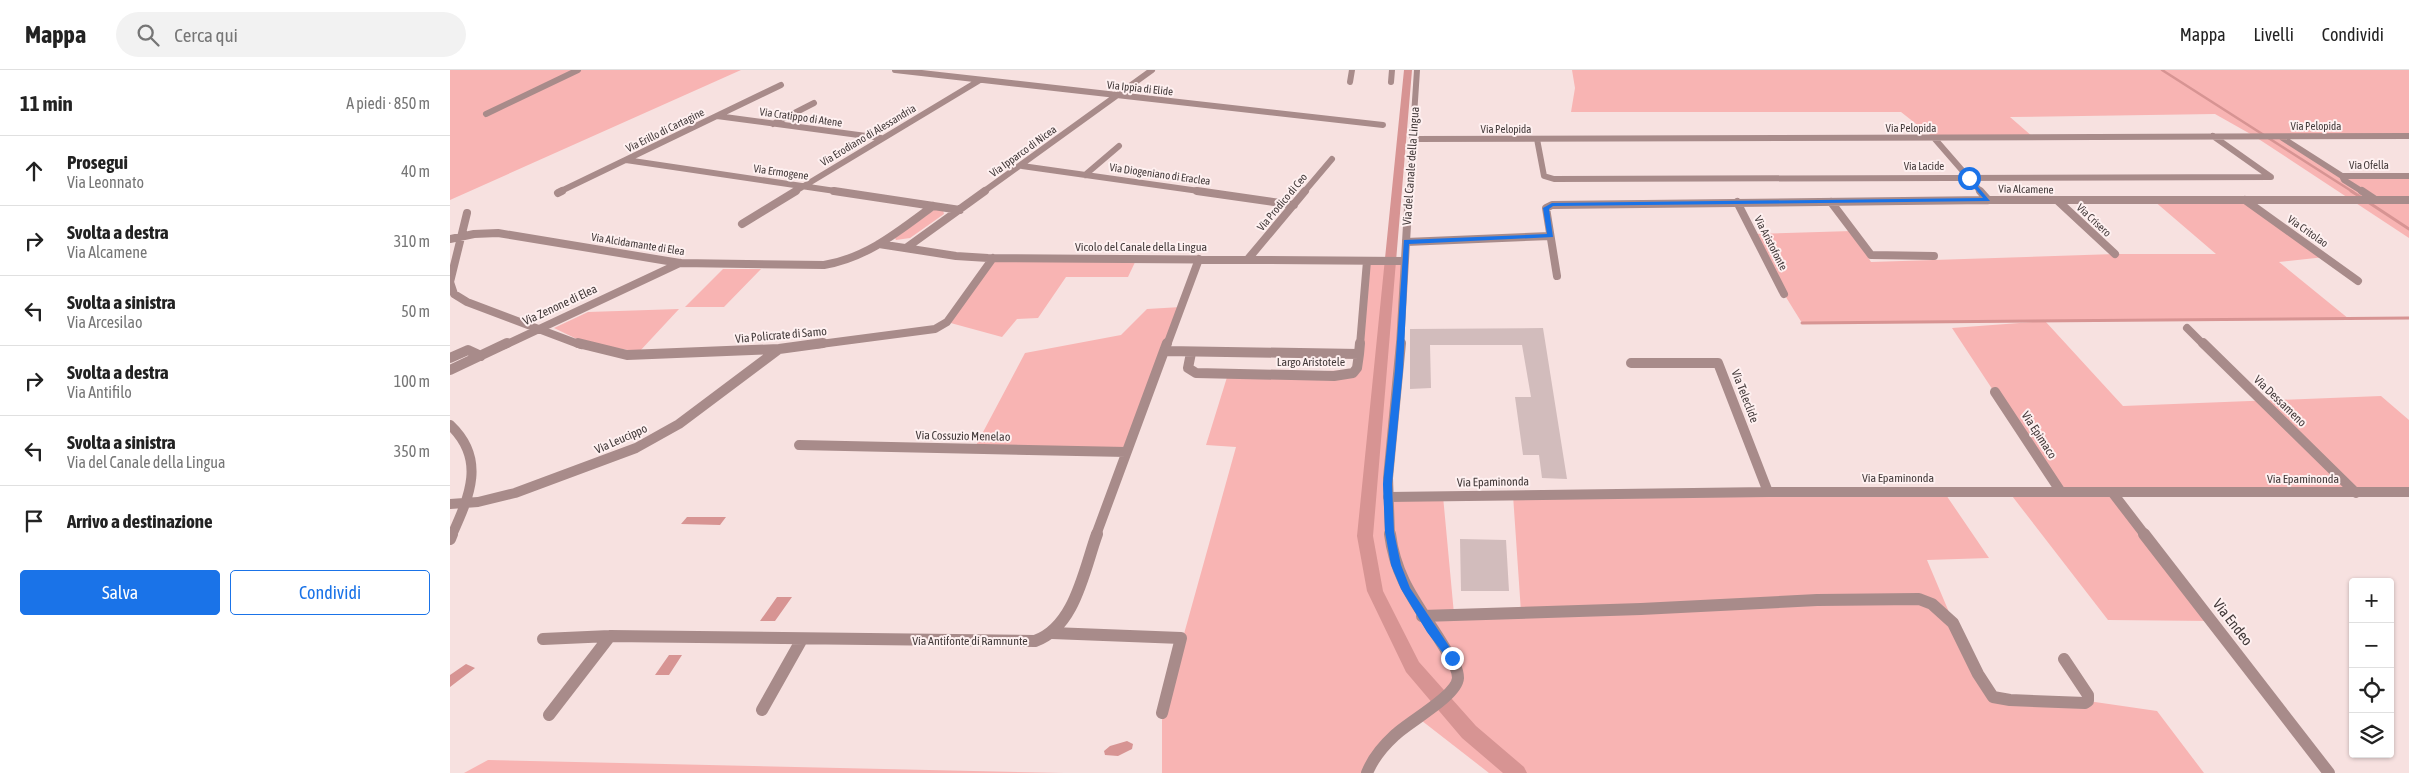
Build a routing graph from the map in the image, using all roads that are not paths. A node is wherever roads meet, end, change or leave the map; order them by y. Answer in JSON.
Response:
{"nodes":[{"id":1,"x":578,"y":70,"type":"edge"},
{"id":2,"x":895,"y":70,"type":"edge"},
{"id":3,"x":1152,"y":70,"type":"edge"},
{"id":4,"x":1352,"y":70,"type":"edge"},
{"id":5,"x":1392,"y":70,"type":"edge"},
{"id":6,"x":1417,"y":70,"type":"edge"},
{"id":7,"x":980,"y":80,"type":"junction"},
{"id":8,"x":1350,"y":82,"type":"dead end"},
{"id":9,"x":1391,"y":82,"type":"dead end"},
{"id":10,"x":781,"y":85,"type":"dead end"},
{"id":11,"x":1118,"y":95,"type":"junction"},
{"id":12,"x":814,"y":103,"type":"dead end"},
{"id":13,"x":486,"y":114,"type":"dead end"},
{"id":14,"x":717,"y":116,"type":"junction"},
{"id":15,"x":773,"y":124,"type":"junction"},
{"id":16,"x":1383,"y":125,"type":"dead end"},
{"id":17,"x":2213,"y":136,"type":"junction"},
{"id":18,"x":2280,"y":136,"type":"junction"},
{"id":19,"x":2409,"y":136,"type":"edge"},
{"id":20,"x":881,"y":138,"type":"junction"},
{"id":21,"x":1934,"y":138,"type":"junction"},
{"id":22,"x":1412,"y":139,"type":"junction"},
{"id":23,"x":1537,"y":139,"type":"junction"},
{"id":24,"x":1119,"y":146,"type":"dead end"},
{"id":25,"x":1332,"y":159,"type":"dead end"},
{"id":26,"x":626,"y":160,"type":"junction"},
{"id":27,"x":1022,"y":166,"type":"junction"},
{"id":28,"x":1085,"y":175,"type":"junction"},
{"id":29,"x":2342,"y":176,"type":"junction"},
{"id":30,"x":2409,"y":176,"type":"edge"},
{"id":31,"x":1969,"y":178,"type":"junction"},
{"id":32,"x":802,"y":186,"type":"junction"},
{"id":33,"x":558,"y":193,"type":"dead end"},
{"id":34,"x":2375,"y":199,"type":"junction"},
{"id":35,"x":1988,"y":200,"type":"junction"},
{"id":36,"x":2245,"y":200,"type":"junction"},
{"id":37,"x":2409,"y":200,"type":"edge"},
{"id":38,"x":2058,"y":201,"type":"junction"},
{"id":39,"x":1737,"y":202,"type":"junction"},
{"id":40,"x":1831,"y":202,"type":"junction"},
{"id":41,"x":1294,"y":205,"type":"junction"},
{"id":42,"x":933,"y":206,"type":"junction"},
{"id":43,"x":960,"y":210,"type":"junction"},
{"id":44,"x":467,"y":213,"type":"dead end"},
{"id":45,"x":742,"y":224,"type":"dead end"},
{"id":46,"x":462,"y":235,"type":"junction"},
{"id":47,"x":1550,"y":236,"type":"junction"},
{"id":48,"x":450,"y":238,"type":"edge"},
{"id":49,"x":1406,"y":242,"type":"junction"},
{"id":50,"x":879,"y":244,"type":"junction"},
{"id":51,"x":906,"y":248,"type":"junction"},
{"id":52,"x":2115,"y":254,"type":"dead end"},
{"id":53,"x":1934,"y":256,"type":"dead end"},
{"id":54,"x":993,"y":258,"type":"junction"},
{"id":55,"x":1199,"y":258,"type":"junction"},
{"id":56,"x":1248,"y":259,"type":"junction"},
{"id":57,"x":1368,"y":261,"type":"junction"},
{"id":58,"x":1401,"y":261,"type":"junction"},
{"id":59,"x":680,"y":263,"type":"junction"},
{"id":60,"x":1557,"y":276,"type":"dead end"},
{"id":61,"x":2358,"y":281,"type":"dead end"},
{"id":62,"x":1784,"y":294,"type":"dead end"},
{"id":63,"x":540,"y":328,"type":"junction"},
{"id":64,"x":2187,"y":328,"type":"dead end"},
{"id":65,"x":779,"y":350,"type":"junction"},
{"id":66,"x":1166,"y":351,"type":"junction"},
{"id":67,"x":1191,"y":353,"type":"junction"},
{"id":68,"x":1359,"y":354,"type":"junction"},
{"id":69,"x":481,"y":356,"type":"junction"},
{"id":70,"x":450,"y":358,"type":"edge"},
{"id":71,"x":1631,"y":363,"type":"dead end"},
{"id":72,"x":450,"y":370,"type":"edge"},
{"id":73,"x":1995,"y":392,"type":"dead end"},
{"id":74,"x":450,"y":425,"type":"edge"},
{"id":75,"x":800,"y":445,"type":"dead end"},
{"id":76,"x":1126,"y":452,"type":"junction"},
{"id":77,"x":1768,"y":492,"type":"junction"},
{"id":78,"x":2061,"y":492,"type":"junction"},
{"id":79,"x":2112,"y":492,"type":"junction"},
{"id":80,"x":2356,"y":492,"type":"junction"},
{"id":81,"x":2409,"y":492,"type":"edge"},
{"id":82,"x":1388,"y":497,"type":"junction"},
{"id":83,"x":450,"y":504,"type":"edge"},
{"id":84,"x":466,"y":504,"type":"junction"},
{"id":85,"x":450,"y":539,"type":"edge"},
{"id":86,"x":1422,"y":616,"type":"junction"},
{"id":87,"x":1052,"y":633,"type":"junction"},
{"id":88,"x":610,"y":636,"type":"junction"},
{"id":89,"x":543,"y":639,"type":"dead end"},
{"id":90,"x":802,"y":639,"type":"junction"},
{"id":91,"x":2064,"y":659,"type":"dead end"},
{"id":92,"x":762,"y":710,"type":"dead end"},
{"id":93,"x":1162,"y":713,"type":"dead end"},
{"id":94,"x":549,"y":715,"type":"dead end"},
{"id":95,"x":1369,"y":766,"type":"edge"},
{"id":96,"x":1362,"y":773,"type":"edge"},
{"id":97,"x":2329,"y":773,"type":"edge"}],
"edges":[{"from":1,"to":13,"type":"street"},
{"from":2,"to":7,"type":"street","name":"Via Ippia di Elide"},
{"from":3,"to":11,"type":"street","name":"Via Ipparco di Nicea"},
{"from":4,"to":8,"type":"street"},
{"from":5,"to":9,"type":"street"},
{"from":6,"to":22,"type":"street","name":"Via del Canale della Lingua"},
{"from":7,"to":11,"type":"street","name":"Via Ippia di Elide"},
{"from":7,"to":20,"type":"street","name":"Via Erodiano di Alessandria"},
{"from":10,"to":14,"type":"street","name":"Via Erillo di Cartagine"},
{"from":11,"to":16,"type":"street","name":"Via Ippia di Elide"},
{"from":11,"to":27,"type":"street","name":"Via Ipparco di Nicea"},
{"from":12,"to":15,"type":"street"},
{"from":14,"to":15,"type":"street","name":"Via Cratippo di Atene"},
{"from":14,"to":26,"type":"street","name":"Via Erillo di Cartagine"},
{"from":15,"to":20,"type":"street","name":"Via Cratippo di Atene"},
{"from":17,"to":18,"type":"street","name":"Via Pelopida"},
{"from":17,"to":21,"type":"street","name":"Via Pelopida"},
{"from":17,"to":31,"type":"street","name":"Via Lacide"},
{"from":18,"to":19,"type":"street","name":"Via Pelopida"},
{"from":18,"to":29,"type":"street","name":"Via Ofella"},
{"from":20,"to":32,"type":"street","name":"Via Erodiano di Alessandria"},
{"from":21,"to":23,"type":"street","name":"Via Pelopida"},
{"from":21,"to":31,"type":"street"},
{"from":22,"to":23,"type":"street","name":"Via Pelopida"},
{"from":22,"to":49,"type":"street","name":"Via del Canale della Lingua"},
{"from":23,"to":31,"type":"street","name":"Via Lacide"},
{"from":24,"to":28,"type":"street"},
{"from":25,"to":41,"type":"street","name":"Via Prodico di Ceo"},
{"from":26,"to":32,"type":"street","name":"Via Ermogene"},
{"from":26,"to":33,"type":"street","name":"Via Erillo di Cartagine"},
{"from":27,"to":28,"type":"street","name":"Via Diogeniano di Eraclea"},
{"from":27,"to":43,"type":"street","name":"Via Ipparco di Nicea"},
{"from":28,"to":41,"type":"street","name":"Via Diogeniano di Eraclea"},
{"from":29,"to":30,"type":"street","name":"Via Ofella"},
{"from":29,"to":34,"type":"street"},
{"from":31,"to":35,"type":"street"},
{"from":32,"to":42,"type":"street","name":"Via Ermogene"},
{"from":32,"to":45,"type":"street","name":"Via Erodiano di Alessandria"},
{"from":34,"to":36,"type":"street","name":"Via Alcamene"},
{"from":34,"to":37,"type":"street","name":"Via Alcamene"},
{"from":35,"to":38,"type":"street","name":"Via Alcamene"},
{"from":35,"to":40,"type":"street","name":"Via Alcamene"},
{"from":36,"to":38,"type":"street","name":"Via Alcamene"},
{"from":36,"to":61,"type":"street","name":"Via Critolao"},
{"from":38,"to":52,"type":"street","name":"Via Crisero"},
{"from":39,"to":40,"type":"street","name":"Via Alcamene"},
{"from":39,"to":47,"type":"street","name":"Via Alcamene"},
{"from":39,"to":62,"type":"street","name":"Via Aristofonte"},
{"from":40,"to":53,"type":"street"},
{"from":41,"to":56,"type":"street","name":"Via Prodico di Ceo"},
{"from":42,"to":43,"type":"street","name":"Via Ermogene"},
{"from":42,"to":50,"type":"street"},
{"from":43,"to":51,"type":"street","name":"Via Ipparco di Nicea"},
{"from":44,"to":46,"type":"street"},
{"from":46,"to":48,"type":"street","name":"Via Alcidamante di Elea"},
{"from":46,"to":59,"type":"street","name":"Via Alcidamante di Elea"},
{"from":46,"to":63,"type":"street","name":"Via Policrate di Samo"},
{"from":47,"to":49,"type":"street"},
{"from":47,"to":60,"type":"street"},
{"from":49,"to":58,"type":"street","name":"Via del Canale della Lingua"},
{"from":50,"to":51,"type":"street","name":"Vicolo del Canale della Lingua"},
{"from":50,"to":59,"type":"street","name":"Via Alcidamante di Elea"},
{"from":51,"to":54,"type":"street","name":"Vicolo del Canale della Lingua"},
{"from":54,"to":55,"type":"street","name":"Vicolo del Canale della Lingua"},
{"from":54,"to":65,"type":"street","name":"Via Policrate di Samo"},
{"from":55,"to":56,"type":"street","name":"Vicolo del Canale della Lingua"},
{"from":55,"to":66,"type":"street"},
{"from":56,"to":57,"type":"street","name":"Vicolo del Canale della Lingua"},
{"from":57,"to":58,"type":"street","name":"Vicolo del Canale della Lingua"},
{"from":57,"to":68,"type":"street"},
{"from":58,"to":82,"type":"street","name":"Via del Canale della Lingua"},
{"from":59,"to":63,"type":"street","name":"Via Zenone di Elea"},
{"from":63,"to":65,"type":"street","name":"Via Policrate di Samo"},
{"from":63,"to":69,"type":"street","name":"Via Zenone di Elea"},
{"from":64,"to":80,"type":"street","name":"Via Dessameno"},
{"from":65,"to":84,"type":"street","name":"Via Leucippo"},
{"from":66,"to":67,"type":"street"},
{"from":66,"to":76,"type":"street"},
{"from":67,"to":68,"type":"street","name":"Largo Aristotele"},
{"from":67,"to":68,"type":"street","name":"Largo Aristotele"},
{"from":69,"to":70,"type":"street"},
{"from":69,"to":72,"type":"street","name":"Via Zenone di Elea"},
{"from":71,"to":77,"type":"street","name":"Via Teleclide"},
{"from":73,"to":78,"type":"street","name":"Via Epimaco"},
{"from":74,"to":84,"type":"street"},
{"from":75,"to":76,"type":"street","name":"Via Cossuzio Menelao"},
{"from":76,"to":87,"type":"street"},
{"from":77,"to":78,"type":"street","name":"Via Epaminonda"},
{"from":77,"to":82,"type":"street","name":"Via Epaminonda"},
{"from":78,"to":79,"type":"street","name":"Via Epaminonda"},
{"from":79,"to":80,"type":"street","name":"Via Epaminonda"},
{"from":79,"to":97,"type":"street","name":"Via Endeo"},
{"from":80,"to":81,"type":"street","name":"Via Epaminonda"},
{"from":82,"to":86,"type":"street","name":"Via del Canale della Lingua"},
{"from":83,"to":84,"type":"street","name":"Via Leucippo"},
{"from":84,"to":85,"type":"street"},
{"from":86,"to":91,"type":"street"},
{"from":86,"to":95,"type":"street","name":"Via del Canale della Lingua"},
{"from":87,"to":90,"type":"street","name":"Via Antifonte di Ramnunte"},
{"from":87,"to":93,"type":"street"},
{"from":88,"to":89,"type":"street","name":"Via Antifonte di Ramnunte"},
{"from":88,"to":90,"type":"street","name":"Via Antifonte di Ramnunte"},
{"from":88,"to":94,"type":"street"},
{"from":90,"to":92,"type":"street"},
{"from":95,"to":96,"type":"street","name":"Via del Canale della Lingua"}]}
